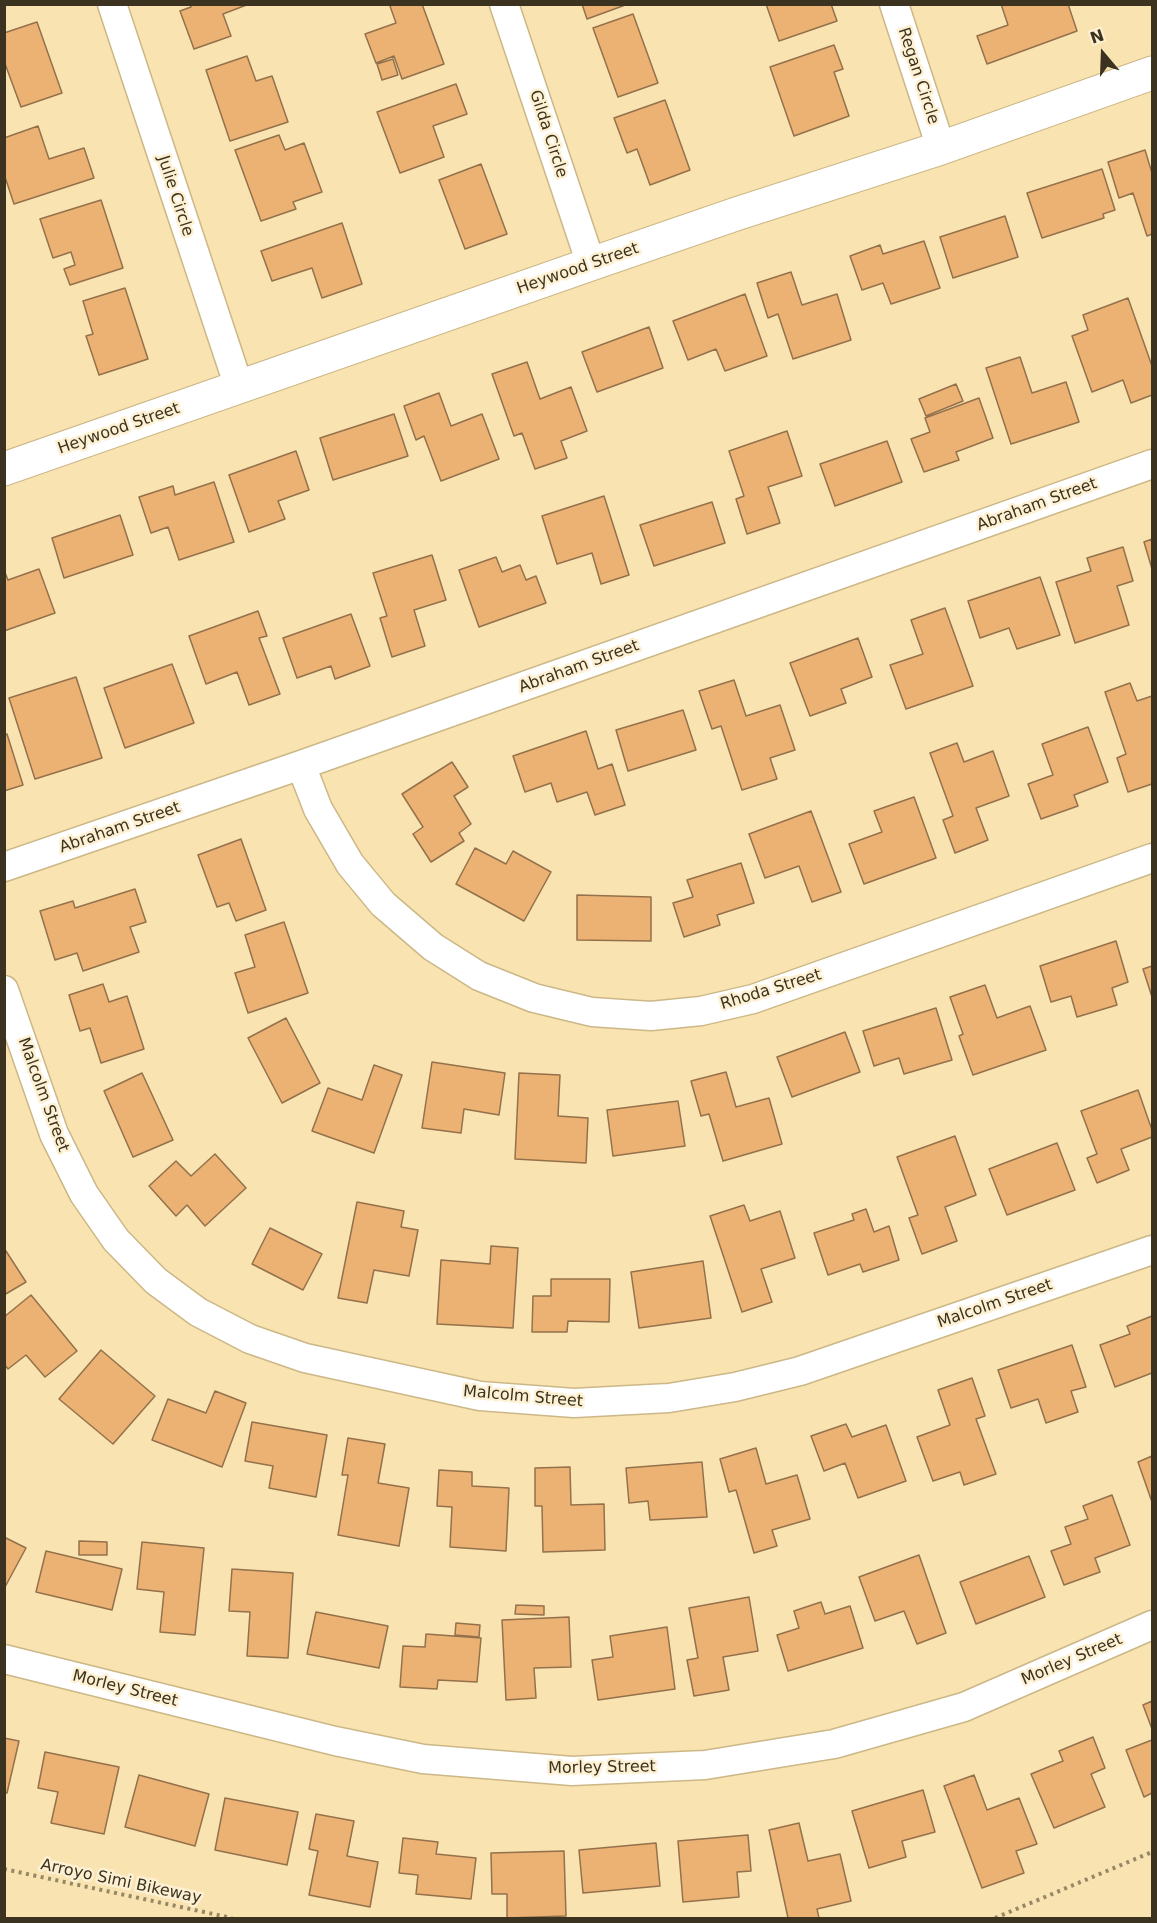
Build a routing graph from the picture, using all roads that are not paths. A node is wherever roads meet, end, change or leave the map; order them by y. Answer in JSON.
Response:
{"nodes":[{"id":1,"x":112,"y":4,"type":"edge"},
{"id":2,"x":504,"y":4,"type":"edge"},
{"id":3,"x":894,"y":4,"type":"edge"},
{"id":4,"x":1152,"y":73,"type":"edge"},
{"id":5,"x":941,"y":148,"type":"junction"},
{"id":6,"x":591,"y":264,"type":"junction"},
{"id":7,"x":239,"y":387,"type":"junction"},
{"id":8,"x":1152,"y":464,"type":"edge"},
{"id":9,"x":4,"y":469,"type":"edge"},
{"id":10,"x":301,"y":765,"type":"junction"},
{"id":11,"x":1152,"y":858,"type":"edge"},
{"id":12,"x":4,"y":867,"type":"edge"},
{"id":13,"x":4,"y":990,"type":"edge"},
{"id":14,"x":1152,"y":1250,"type":"edge"},
{"id":15,"x":1152,"y":1625,"type":"edge"},
{"id":16,"x":4,"y":1659,"type":"edge"}],
"edges":[{"from":1,"to":7,"type":"street","name":"Julie Circle"},
{"from":2,"to":6,"type":"street","name":"Gilda Circle"},
{"from":3,"to":5,"type":"street","name":"Regan Circle"},
{"from":4,"to":5,"type":"street","name":"Heywood Street"},
{"from":5,"to":6,"type":"street","name":"Heywood Street"},
{"from":6,"to":7,"type":"street","name":"Heywood Street"},
{"from":7,"to":9,"type":"street","name":"Heywood Street"},
{"from":8,"to":10,"type":"street","name":"Abraham Street"},
{"from":10,"to":11,"type":"street","name":"Rhoda Street"},
{"from":10,"to":12,"type":"street","name":"Abraham Street"},
{"from":13,"to":14,"type":"street","name":"Malcolm Street"},
{"from":15,"to":16,"type":"street","name":"Morley Street"}]}
